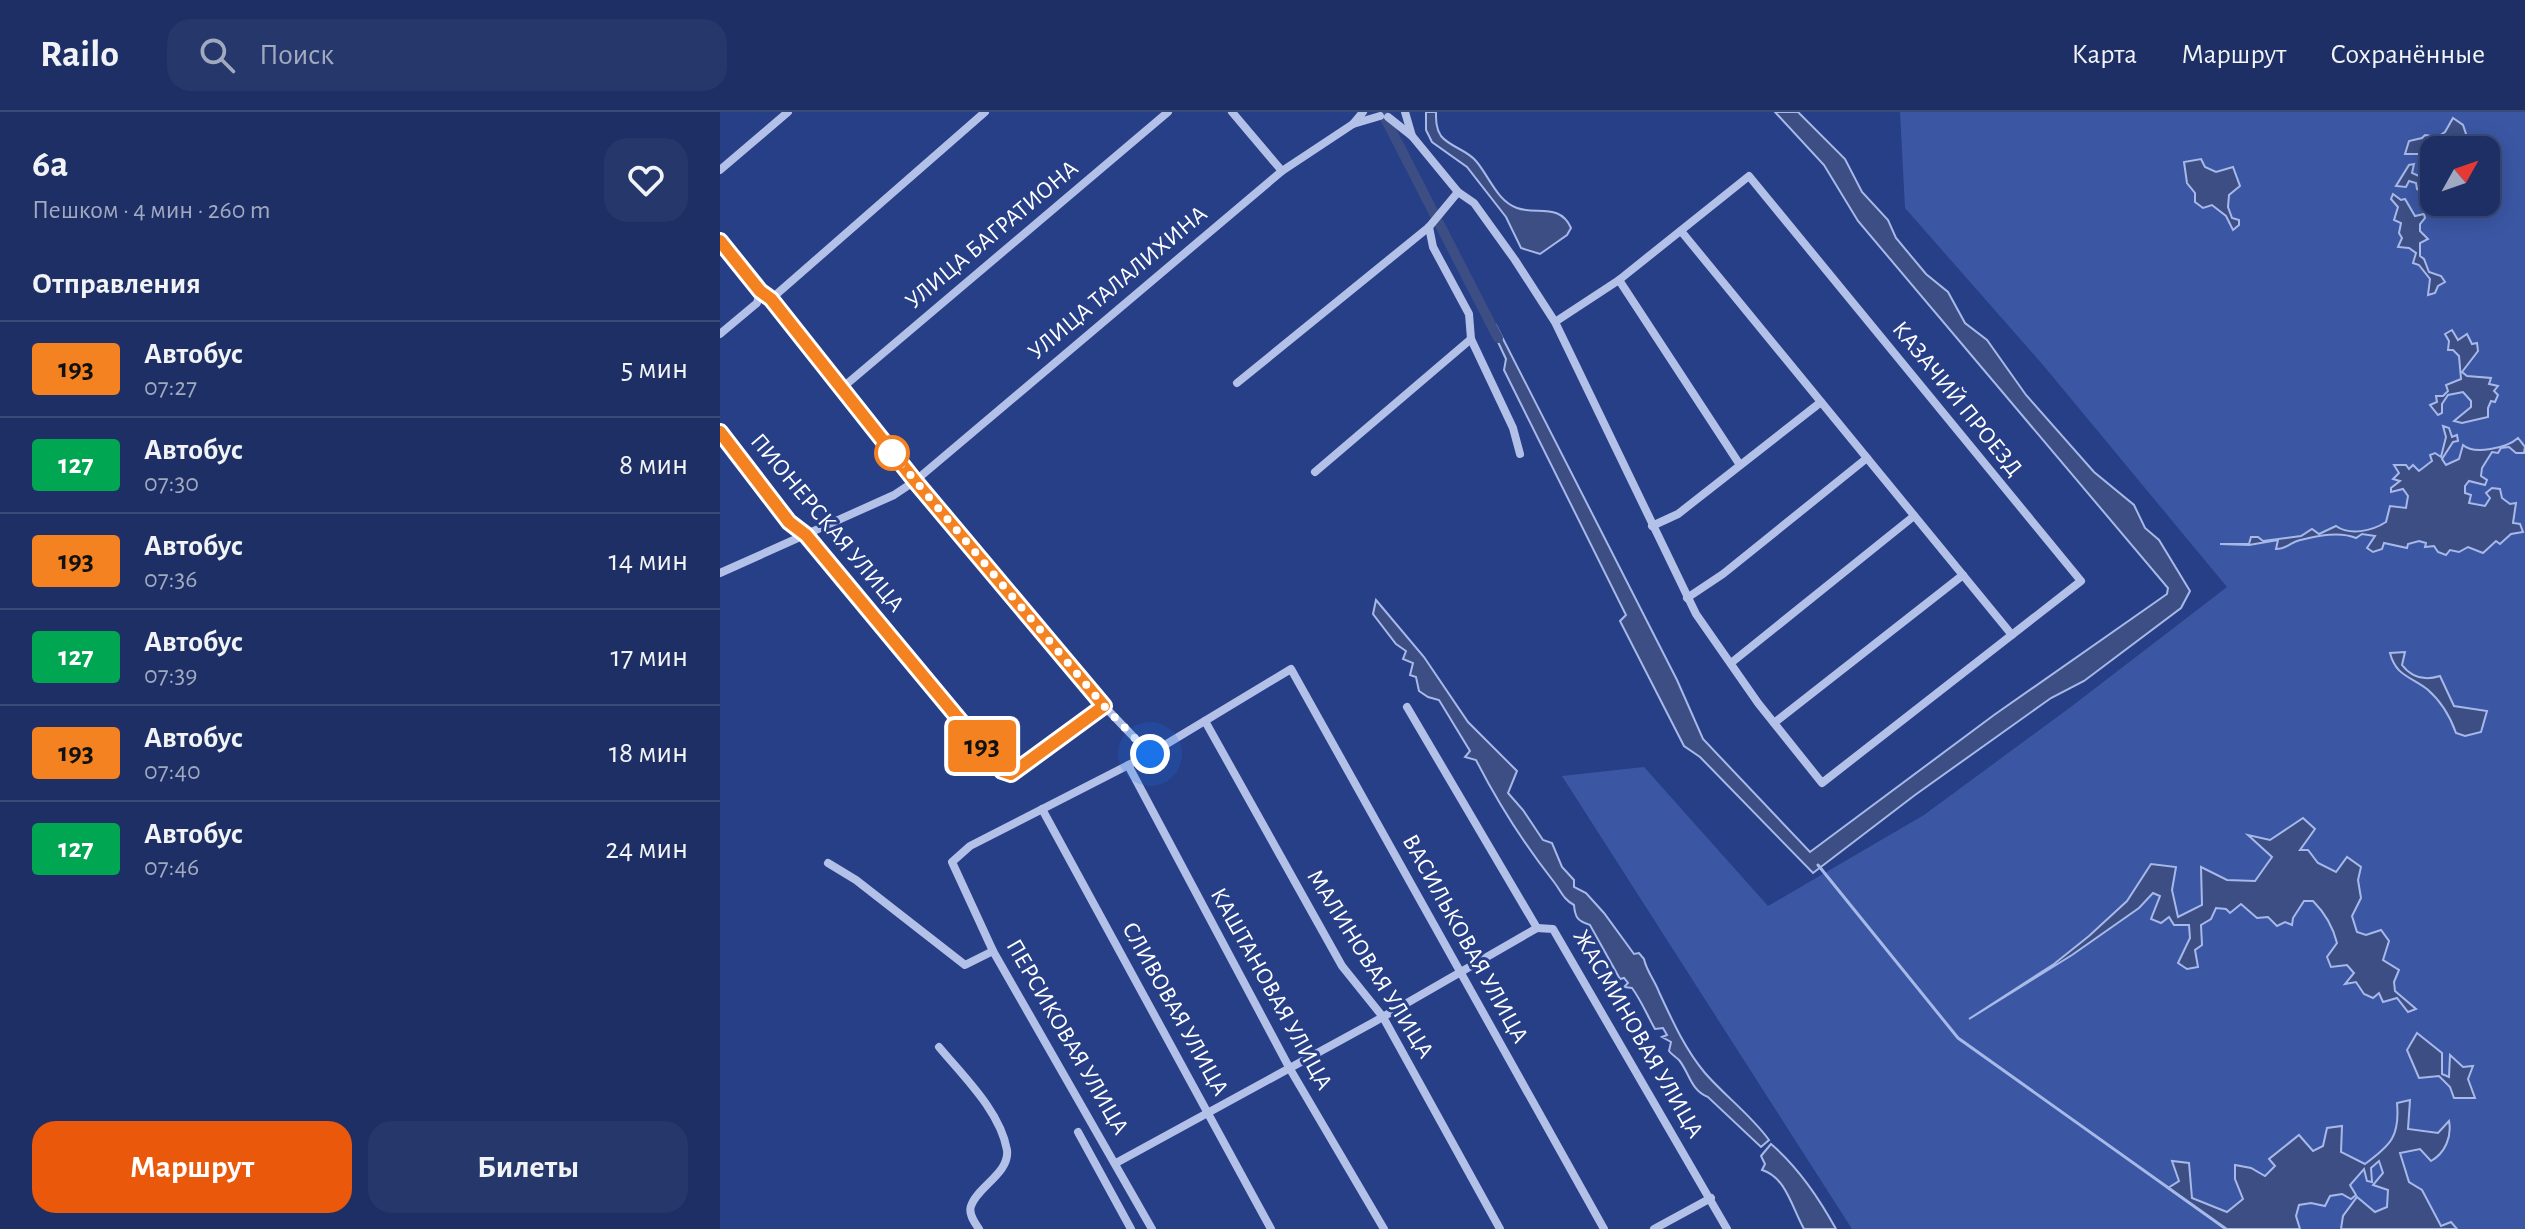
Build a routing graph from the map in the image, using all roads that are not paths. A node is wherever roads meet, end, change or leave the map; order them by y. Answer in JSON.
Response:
{"nodes":[{"id":1,"x":788,"y":112,"type":"edge"},
{"id":2,"x":985,"y":112,"type":"edge"},
{"id":3,"x":1168,"y":112,"type":"edge"},
{"id":4,"x":1232,"y":112,"type":"edge"},
{"id":5,"x":1363,"y":112,"type":"edge"},
{"id":6,"x":1398,"y":112,"type":"edge"},
{"id":7,"x":1405,"y":112,"type":"edge"},
{"id":8,"x":1381,"y":115,"type":"edge"},
{"id":9,"x":1353,"y":124,"type":"junction"},
{"id":10,"x":1412,"y":136,"type":"junction"},
{"id":11,"x":720,"y":170,"type":"edge"},
{"id":12,"x":1282,"y":171,"type":"junction"},
{"id":13,"x":1458,"y":192,"type":"junction"},
{"id":14,"x":1429,"y":227,"type":"junction"},
{"id":15,"x":1681,"y":231,"type":"junction"},
{"id":16,"x":720,"y":241,"type":"edge"},
{"id":17,"x":1619,"y":280,"type":"junction"},
{"id":18,"x":766,"y":295,"type":"junction"},
{"id":19,"x":1555,"y":322,"type":"junction"},
{"id":20,"x":720,"y":334,"type":"edge"},
{"id":21,"x":1471,"y":339,"type":"junction"},
{"id":22,"x":1237,"y":383,"type":"dead end"},
{"id":23,"x":841,"y":389,"type":"junction"},
{"id":24,"x":1821,"y":402,"type":"junction"},
{"id":25,"x":720,"y":432,"type":"edge"},
{"id":26,"x":1520,"y":454,"type":"dead end"},
{"id":27,"x":1867,"y":458,"type":"junction"},
{"id":28,"x":1740,"y":465,"type":"junction"},
{"id":29,"x":1315,"y":472,"type":"dead end"},
{"id":30,"x":915,"y":481,"type":"junction"},
{"id":31,"x":1914,"y":516,"type":"junction"},
{"id":32,"x":1652,"y":526,"type":"junction"},
{"id":33,"x":806,"y":535,"type":"junction"},
{"id":34,"x":720,"y":573,"type":"edge"},
{"id":35,"x":1963,"y":575,"type":"junction"},
{"id":36,"x":1687,"y":598,"type":"junction"},
{"id":37,"x":2012,"y":635,"type":"junction"},
{"id":38,"x":1731,"y":663,"type":"junction"},
{"id":39,"x":1104,"y":706,"type":"junction"},
{"id":40,"x":1407,"y":707,"type":"dead end"},
{"id":41,"x":1205,"y":721,"type":"junction"},
{"id":42,"x":1774,"y":723,"type":"junction"},
{"id":43,"x":1150,"y":754,"type":"junction"},
{"id":44,"x":1128,"y":765,"type":"junction"},
{"id":45,"x":1042,"y":809,"type":"junction"},
{"id":46,"x":828,"y":863,"type":"dead end"},
{"id":47,"x":1537,"y":928,"type":"junction"},
{"id":48,"x":993,"y":951,"type":"junction"},
{"id":49,"x":1461,"y":973,"type":"junction"},
{"id":50,"x":1383,"y":1017,"type":"junction"},
{"id":51,"x":939,"y":1047,"type":"dead end"},
{"id":52,"x":1290,"y":1069,"type":"junction"},
{"id":53,"x":1209,"y":1112,"type":"junction"},
{"id":54,"x":1078,"y":1132,"type":"dead end"},
{"id":55,"x":1116,"y":1163,"type":"junction"},
{"id":56,"x":1711,"y":1198,"type":"junction"},
{"id":57,"x":979,"y":1229,"type":"edge"},
{"id":58,"x":1131,"y":1229,"type":"edge"},
{"id":59,"x":1152,"y":1229,"type":"edge"},
{"id":60,"x":1271,"y":1229,"type":"edge"},
{"id":61,"x":1384,"y":1229,"type":"edge"},
{"id":62,"x":1500,"y":1229,"type":"edge"},
{"id":63,"x":1604,"y":1229,"type":"edge"},
{"id":64,"x":1654,"y":1229,"type":"edge"},
{"id":65,"x":1727,"y":1229,"type":"edge"}],
"edges":[{"from":1,"to":11,"type":"street"},
{"from":2,"to":18,"type":"street"},
{"from":3,"to":23,"type":"street","name":"УЛИЦА БАГРАТИОНА"},
{"from":4,"to":12,"type":"street"},
{"from":5,"to":9,"type":"street"},
{"from":6,"to":8,"type":"street"},
{"from":7,"to":10,"type":"street"},
{"from":8,"to":9,"type":"street"},
{"from":8,"to":10,"type":"street"},
{"from":9,"to":12,"type":"street","name":"УЛИЦА ТАЛАЛИХИНА"},
{"from":10,"to":13,"type":"street"},
{"from":12,"to":30,"type":"street","name":"УЛИЦА ТАЛАЛИХИНА"},
{"from":13,"to":14,"type":"street"},
{"from":13,"to":19,"type":"street"},
{"from":14,"to":21,"type":"street"},
{"from":14,"to":22,"type":"street"},
{"from":15,"to":17,"type":"street","name":"КАЗАЧИЙ ПРОЕЗД"},
{"from":15,"to":24,"type":"street"},
{"from":15,"to":37,"type":"street","name":"КАЗАЧИЙ ПРОЕЗД"},
{"from":16,"to":18,"type":"street"},
{"from":17,"to":19,"type":"street","name":"КАЗАЧИЙ ПРОЕЗД"},
{"from":17,"to":28,"type":"street"},
{"from":18,"to":20,"type":"street"},
{"from":18,"to":23,"type":"street"},
{"from":19,"to":32,"type":"street"},
{"from":21,"to":26,"type":"street"},
{"from":21,"to":29,"type":"street"},
{"from":23,"to":30,"type":"street"},
{"from":24,"to":27,"type":"street"},
{"from":24,"to":28,"type":"street"},
{"from":25,"to":33,"type":"street","name":"ПИОНЕРСКАЯ УЛИЦА"},
{"from":27,"to":31,"type":"street"},
{"from":27,"to":36,"type":"street"},
{"from":28,"to":32,"type":"street"},
{"from":30,"to":33,"type":"street","name":"УЛИЦА ТАЛАЛИХИНА"},
{"from":30,"to":39,"type":"street"},
{"from":31,"to":35,"type":"street"},
{"from":31,"to":38,"type":"street"},
{"from":32,"to":36,"type":"street"},
{"from":33,"to":34,"type":"street","name":"УЛИЦА ТАЛАЛИХИНА"},
{"from":33,"to":39,"type":"street","name":"ПИОНЕРСКАЯ УЛИЦА"},
{"from":35,"to":37,"type":"street"},
{"from":35,"to":42,"type":"street"},
{"from":36,"to":38,"type":"street"},
{"from":37,"to":42,"type":"street","name":"КАЗАЧИЙ ПРОЕЗД"},
{"from":38,"to":42,"type":"street"},
{"from":39,"to":43,"type":"street"},
{"from":40,"to":47,"type":"street","name":"ЖАСМИНОВАЯ УЛИЦА"},
{"from":41,"to":43,"type":"street"},
{"from":41,"to":49,"type":"street","name":"ВАСИЛЬКОВАЯ УЛИЦА"},
{"from":41,"to":50,"type":"street","name":"МАЛИНОВАЯ УЛИЦА"},
{"from":43,"to":44,"type":"street"},
{"from":44,"to":45,"type":"street"},
{"from":44,"to":52,"type":"street","name":"КАШТАНОВАЯ УЛИЦА"},
{"from":45,"to":48,"type":"street","name":"ПЕРСИКОВАЯ УЛИЦА"},
{"from":45,"to":53,"type":"street","name":"СЛИВОВАЯ УЛИЦА"},
{"from":46,"to":48,"type":"street"},
{"from":47,"to":49,"type":"street"},
{"from":47,"to":56,"type":"street","name":"ЖАСМИНОВАЯ УЛИЦА"},
{"from":48,"to":55,"type":"street","name":"ПЕРСИКОВАЯ УЛИЦА"},
{"from":49,"to":50,"type":"street"},
{"from":49,"to":63,"type":"street","name":"ВАСИЛЬКОВАЯ УЛИЦА"},
{"from":50,"to":52,"type":"street"},
{"from":50,"to":62,"type":"street","name":"МАЛИНОВАЯ УЛИЦА"},
{"from":51,"to":57,"type":"street"},
{"from":52,"to":53,"type":"street"},
{"from":52,"to":61,"type":"street","name":"КАШТАНОВАЯ УЛИЦА"},
{"from":53,"to":55,"type":"street"},
{"from":53,"to":60,"type":"street","name":"СЛИВОВАЯ УЛИЦА"},
{"from":54,"to":58,"type":"street"},
{"from":55,"to":59,"type":"street","name":"ПЕРСИКОВАЯ УЛИЦА"},
{"from":56,"to":64,"type":"street"},
{"from":56,"to":65,"type":"street","name":"ЖАСМИНОВАЯ УЛИЦА"}]}
